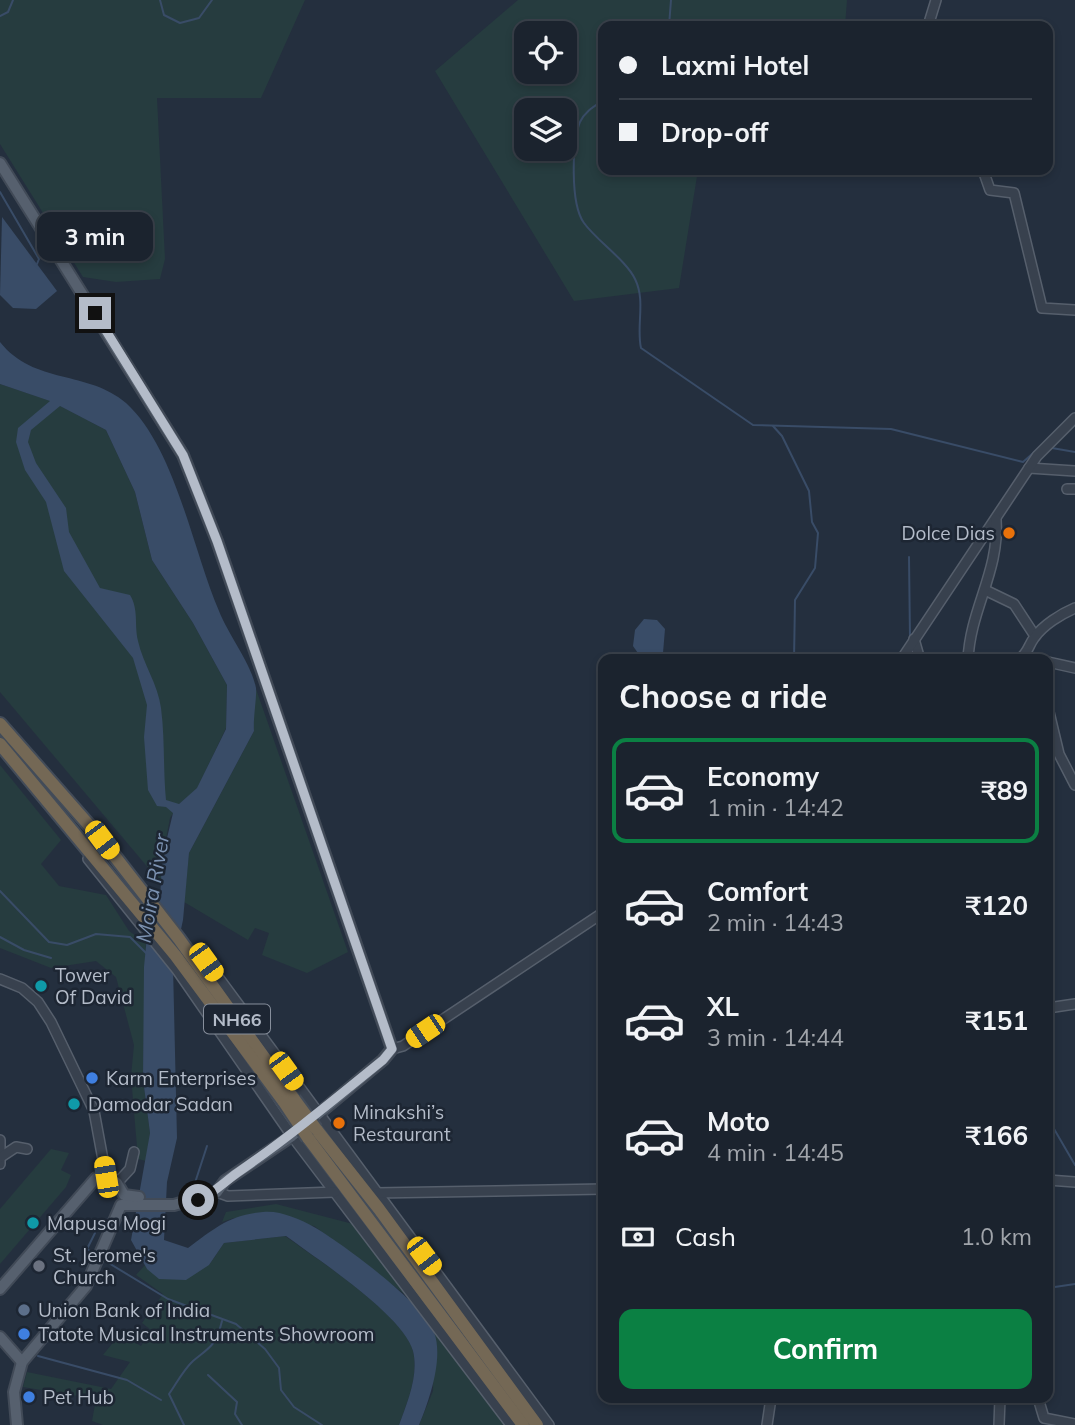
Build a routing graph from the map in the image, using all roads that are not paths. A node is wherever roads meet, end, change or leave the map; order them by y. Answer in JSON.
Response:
{"nodes":[{"id":1,"x":936,"y":0,"type":"edge"},
{"id":2,"x":930,"y":21,"type":"edge"},
{"id":3,"x":0,"y":163,"type":"edge"},
{"id":4,"x":985,"y":175,"type":"edge"},
{"id":5,"x":1075,"y":310,"type":"edge"},
{"id":6,"x":1075,"y":418,"type":"edge"},
{"id":7,"x":1029,"y":468,"type":"junction"},
{"id":8,"x":1075,"y":471,"type":"edge"},
{"id":9,"x":996,"y":519,"type":"junction"},
{"id":10,"x":985,"y":590,"type":"junction"},
{"id":11,"x":1075,"y":608,"type":"edge"},
{"id":12,"x":1035,"y":636,"type":"junction"},
{"id":13,"x":912,"y":642,"type":"junction"},
{"id":14,"x":905,"y":654,"type":"edge"},
{"id":15,"x":917,"y":654,"type":"edge"},
{"id":16,"x":968,"y":654,"type":"edge"},
{"id":17,"x":1024,"y":654,"type":"edge"},
{"id":18,"x":1053,"y":663,"type":"edge"},
{"id":19,"x":1075,"y":668,"type":"edge"},
{"id":20,"x":0,"y":724,"type":"edge"},
{"id":21,"x":1053,"y":729,"type":"edge"},
{"id":22,"x":0,"y":744,"type":"edge"},
{"id":23,"x":0,"y":753,"type":"edge"},
{"id":24,"x":1075,"y":786,"type":"edge"},
{"id":25,"x":130,"y":906,"type":"junction"},
{"id":26,"x":598,"y":916,"type":"edge"},
{"id":27,"x":179,"y":947,"type":"junction"},
{"id":28,"x":0,"y":979,"type":"edge"},
{"id":29,"x":1075,"y":1004,"type":"edge"},
{"id":30,"x":1053,"y":1007,"type":"edge"},
{"id":31,"x":392,"y":1049,"type":"junction"},
{"id":32,"x":317,"y":1113,"type":"junction"},
{"id":33,"x":312,"y":1134,"type":"junction"},
{"id":34,"x":292,"y":1136,"type":"junction"},
{"id":35,"x":0,"y":1140,"type":"edge"},
{"id":36,"x":27,"y":1149,"type":"dead end"},
{"id":37,"x":134,"y":1152,"type":"dead end"},
{"id":38,"x":1,"y":1161,"type":"edge"},
{"id":39,"x":106,"y":1177,"type":"junction"},
{"id":40,"x":1053,"y":1180,"type":"edge"},
{"id":41,"x":1075,"y":1182,"type":"edge"},
{"id":42,"x":598,"y":1189,"type":"edge"},
{"id":43,"x":217,"y":1192,"type":"junction"},
{"id":44,"x":335,"y":1192,"type":"junction"},
{"id":45,"x":376,"y":1193,"type":"junction"},
{"id":46,"x":124,"y":1194,"type":"junction"},
{"id":47,"x":0,"y":1289,"type":"edge"},
{"id":48,"x":0,"y":1337,"type":"edge"},
{"id":49,"x":22,"y":1362,"type":"junction"},
{"id":50,"x":770,"y":1403,"type":"edge"},
{"id":51,"x":1000,"y":1403,"type":"edge"},
{"id":52,"x":1039,"y":1403,"type":"edge"},
{"id":53,"x":1044,"y":1421,"type":"edge"},
{"id":54,"x":1075,"y":1424,"type":"edge"},
{"id":55,"x":17,"y":1425,"type":"edge"},
{"id":56,"x":512,"y":1425,"type":"edge"},
{"id":57,"x":523,"y":1425,"type":"edge"},
{"id":58,"x":537,"y":1425,"type":"edge"},
{"id":59,"x":549,"y":1425,"type":"edge"},
{"id":60,"x":767,"y":1425,"type":"edge"},
{"id":61,"x":999,"y":1425,"type":"edge"}],
"edges":[{"from":1,"to":2,"type":"street"},
{"from":3,"to":31,"type":"main road"},
{"from":4,"to":5,"type":"street"},
{"from":6,"to":7,"type":"street"},
{"from":7,"to":8,"type":"street"},
{"from":7,"to":9,"type":"street"},
{"from":9,"to":10,"type":"street"},
{"from":9,"to":13,"type":"street"},
{"from":10,"to":12,"type":"street"},
{"from":10,"to":16,"type":"street"},
{"from":11,"to":12,"type":"street"},
{"from":12,"to":17,"type":"street"},
{"from":13,"to":14,"type":"street"},
{"from":13,"to":15,"type":"street"},
{"from":18,"to":19,"type":"street"},
{"from":20,"to":27,"type":"highway","number":"NH66"},
{"from":21,"to":24,"type":"street"},
{"from":22,"to":25,"type":"highway","number":"NH66"},
{"from":23,"to":25,"type":"street"},
{"from":25,"to":27,"type":"highway","number":"NH66"},
{"from":25,"to":34,"type":"street"},
{"from":26,"to":31,"type":"street"},
{"from":27,"to":32,"type":"street"},
{"from":27,"to":33,"type":"highway","number":"NH66","bridge":true},
{"from":28,"to":39,"type":"street"},
{"from":29,"to":30,"type":"street"},
{"from":31,"to":32,"type":"main road"},
{"from":32,"to":34,"type":"main road"},
{"from":32,"to":45,"type":"street"},
{"from":33,"to":57,"type":"highway","number":"NH66"},
{"from":33,"to":58,"type":"highway","number":"NH66"},
{"from":34,"to":43,"type":"main road"},
{"from":34,"to":44,"type":"street"},
{"from":35,"to":38,"type":"street"},
{"from":36,"to":38,"type":"street"},
{"from":37,"to":46,"type":"street"},
{"from":39,"to":46,"type":"main road"},
{"from":39,"to":47,"type":"main road"},
{"from":40,"to":41,"type":"street"},
{"from":42,"to":45,"type":"street"},
{"from":43,"to":44,"type":"street"},
{"from":43,"to":46,"type":"main road"},
{"from":44,"to":56,"type":"street"},
{"from":45,"to":59,"type":"street"},
{"from":46,"to":49,"type":"main road"},
{"from":48,"to":49,"type":"main road"},
{"from":49,"to":55,"type":"main road"},
{"from":50,"to":60,"type":"street"},
{"from":51,"to":61,"type":"street"},
{"from":52,"to":53,"type":"street"},
{"from":53,"to":54,"type":"street"}]}
